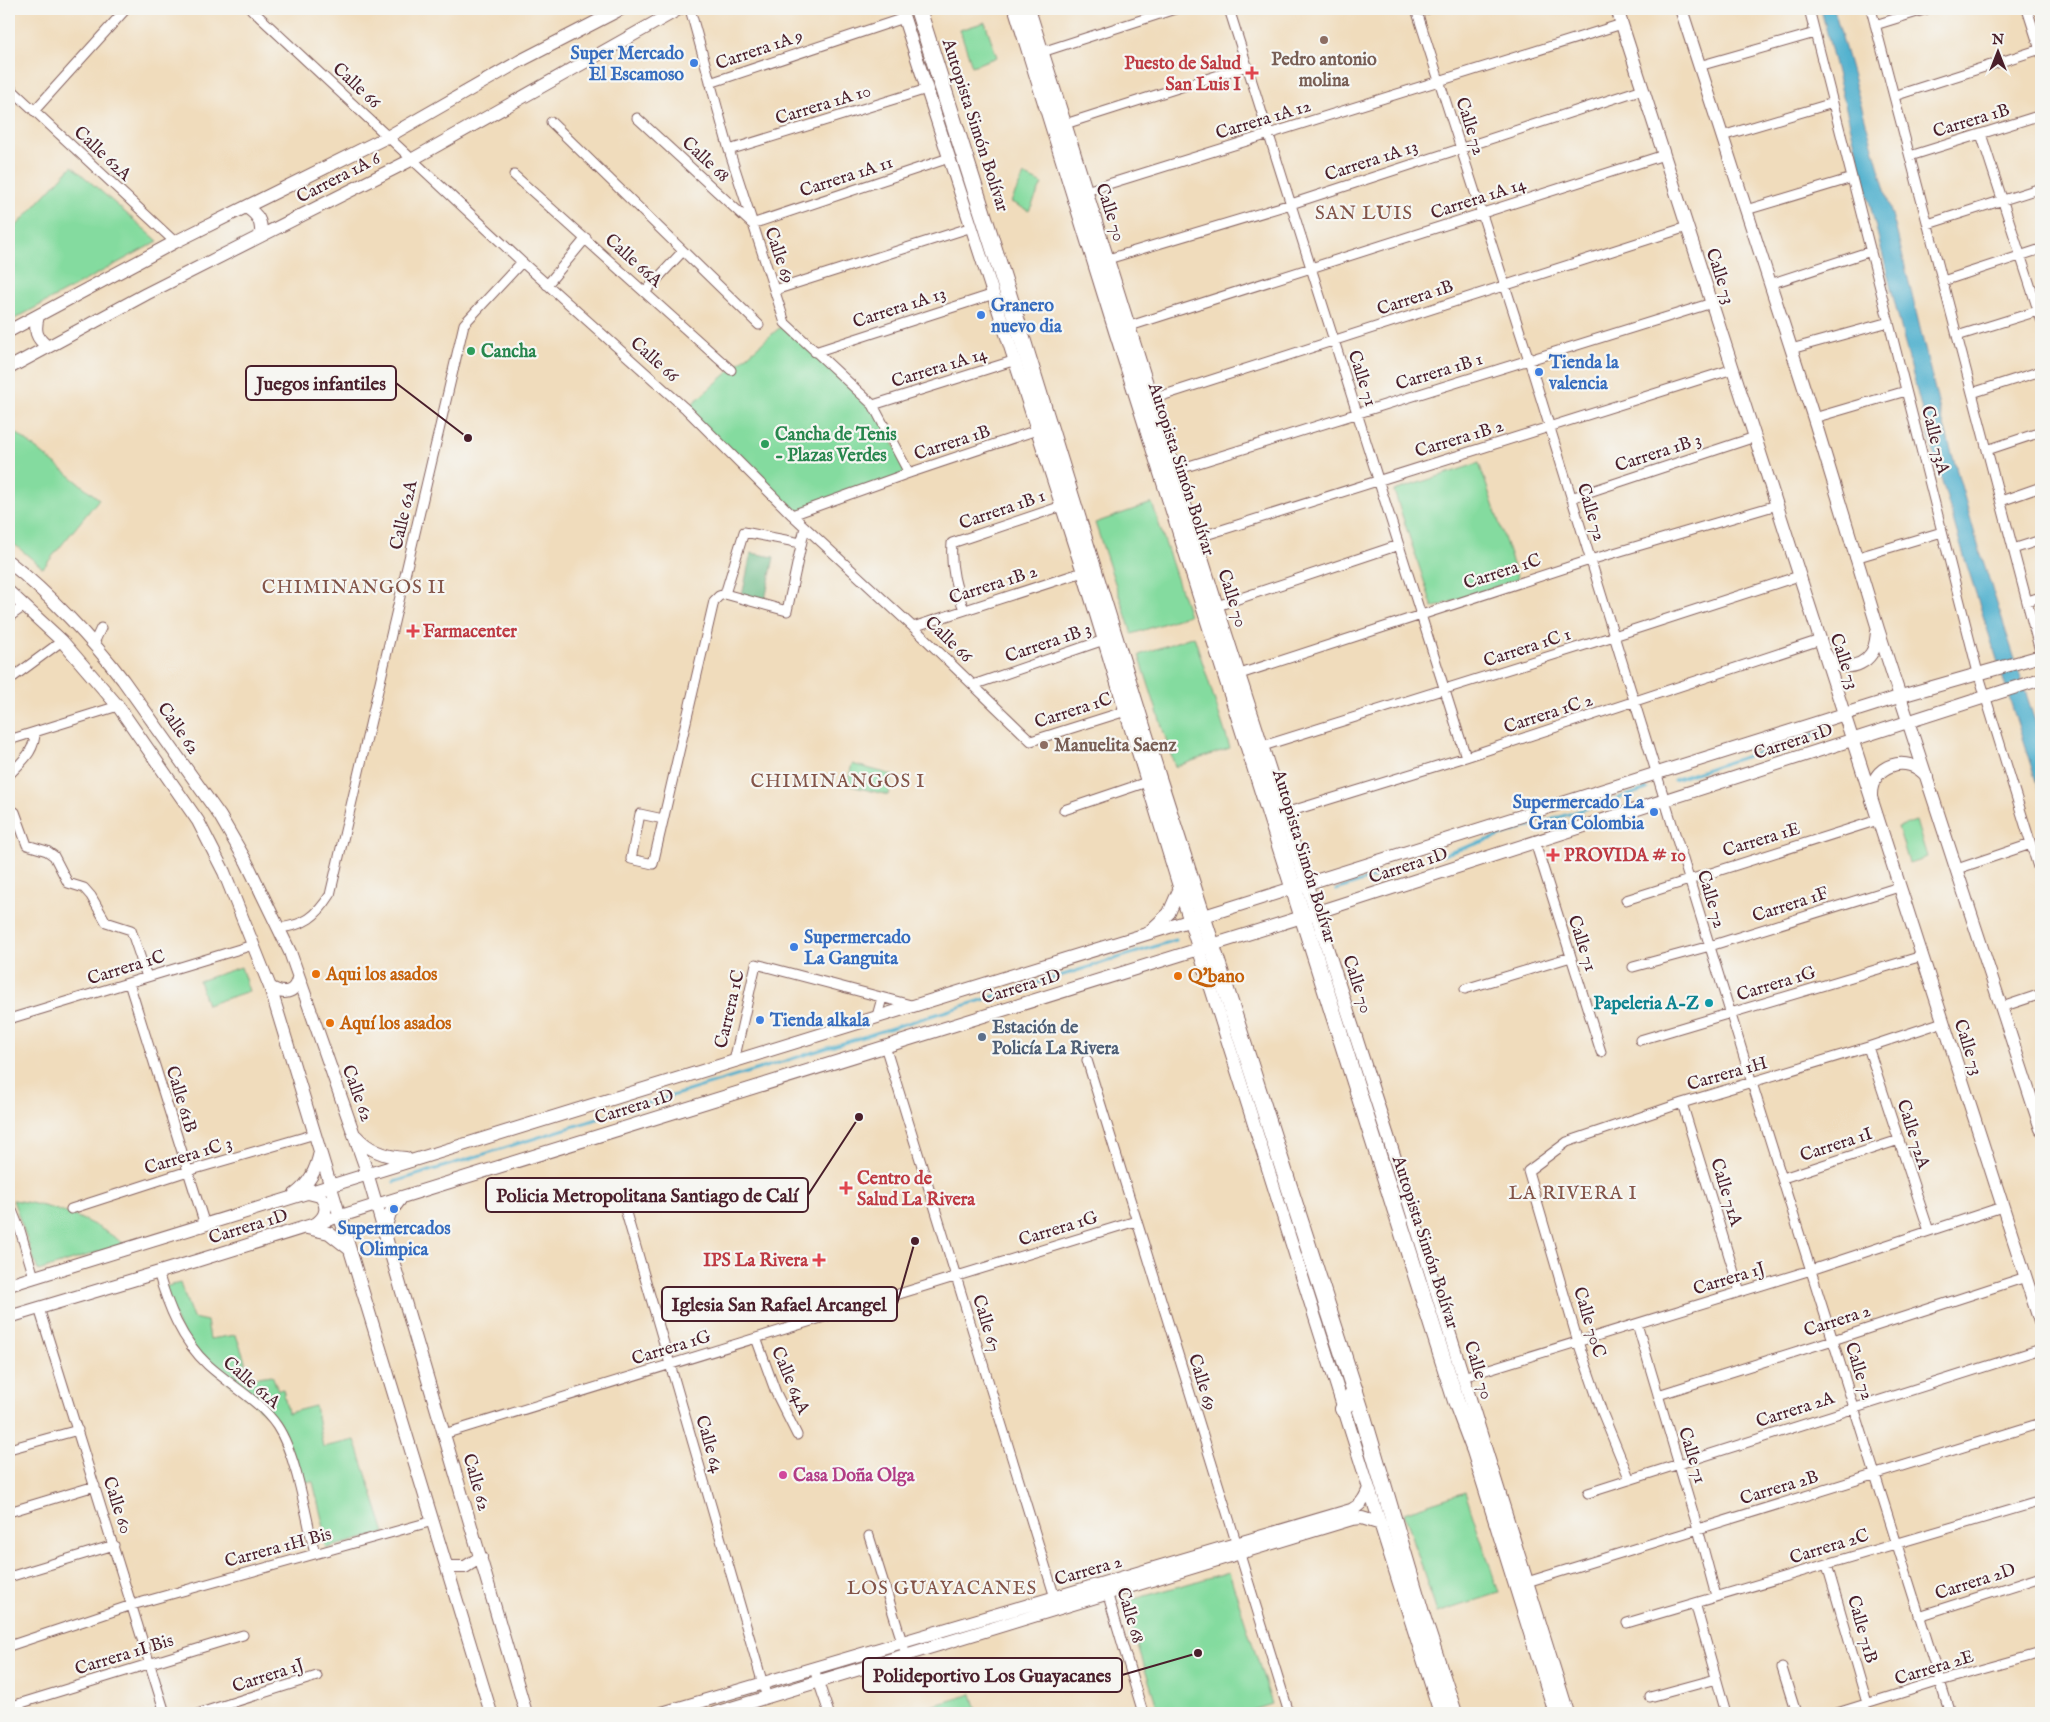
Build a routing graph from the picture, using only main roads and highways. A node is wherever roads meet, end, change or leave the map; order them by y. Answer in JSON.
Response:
{"nodes":[{"id":1,"x":1017,"y":9,"type":"edge"},
{"id":2,"x":908,"y":12,"type":"edge"},
{"id":3,"x":1354,"y":1390,"type":"junction"},
{"id":4,"x":1456,"y":1402,"type":"junction"},
{"id":5,"x":1364,"y":1420,"type":"junction"},
{"id":6,"x":1486,"y":1449,"type":"road end"},
{"id":7,"x":1407,"y":1564,"type":"junction"},
{"id":8,"x":1422,"y":1616,"type":"junction"},
{"id":9,"x":1454,"y":1713,"type":"edge"},
{"id":10,"x":1557,"y":1713,"type":"edge"}],
"edges":[{"from":1,"to":4,"type":"highway","name":"Autopista Simón Bolívar"},
{"from":2,"to":3,"type":"highway","name":"Autopista Simón Bolívar"},
{"from":3,"to":5,"type":"highway","name":"Autopista Simón Bolívar"},
{"from":3,"to":5,"type":"highway"},
{"from":4,"to":6,"type":"highway"},
{"from":4,"to":10,"type":"highway","name":"Autopista Simón Bolívar"},
{"from":5,"to":7,"type":"highway","name":"Autopista Simón Bolívar"},
{"from":7,"to":8,"type":"highway","name":"Autopista Simón Bolívar"},
{"from":7,"to":8,"type":"highway"},
{"from":8,"to":9,"type":"highway","name":"Autopista Simón Bolívar"}]}
